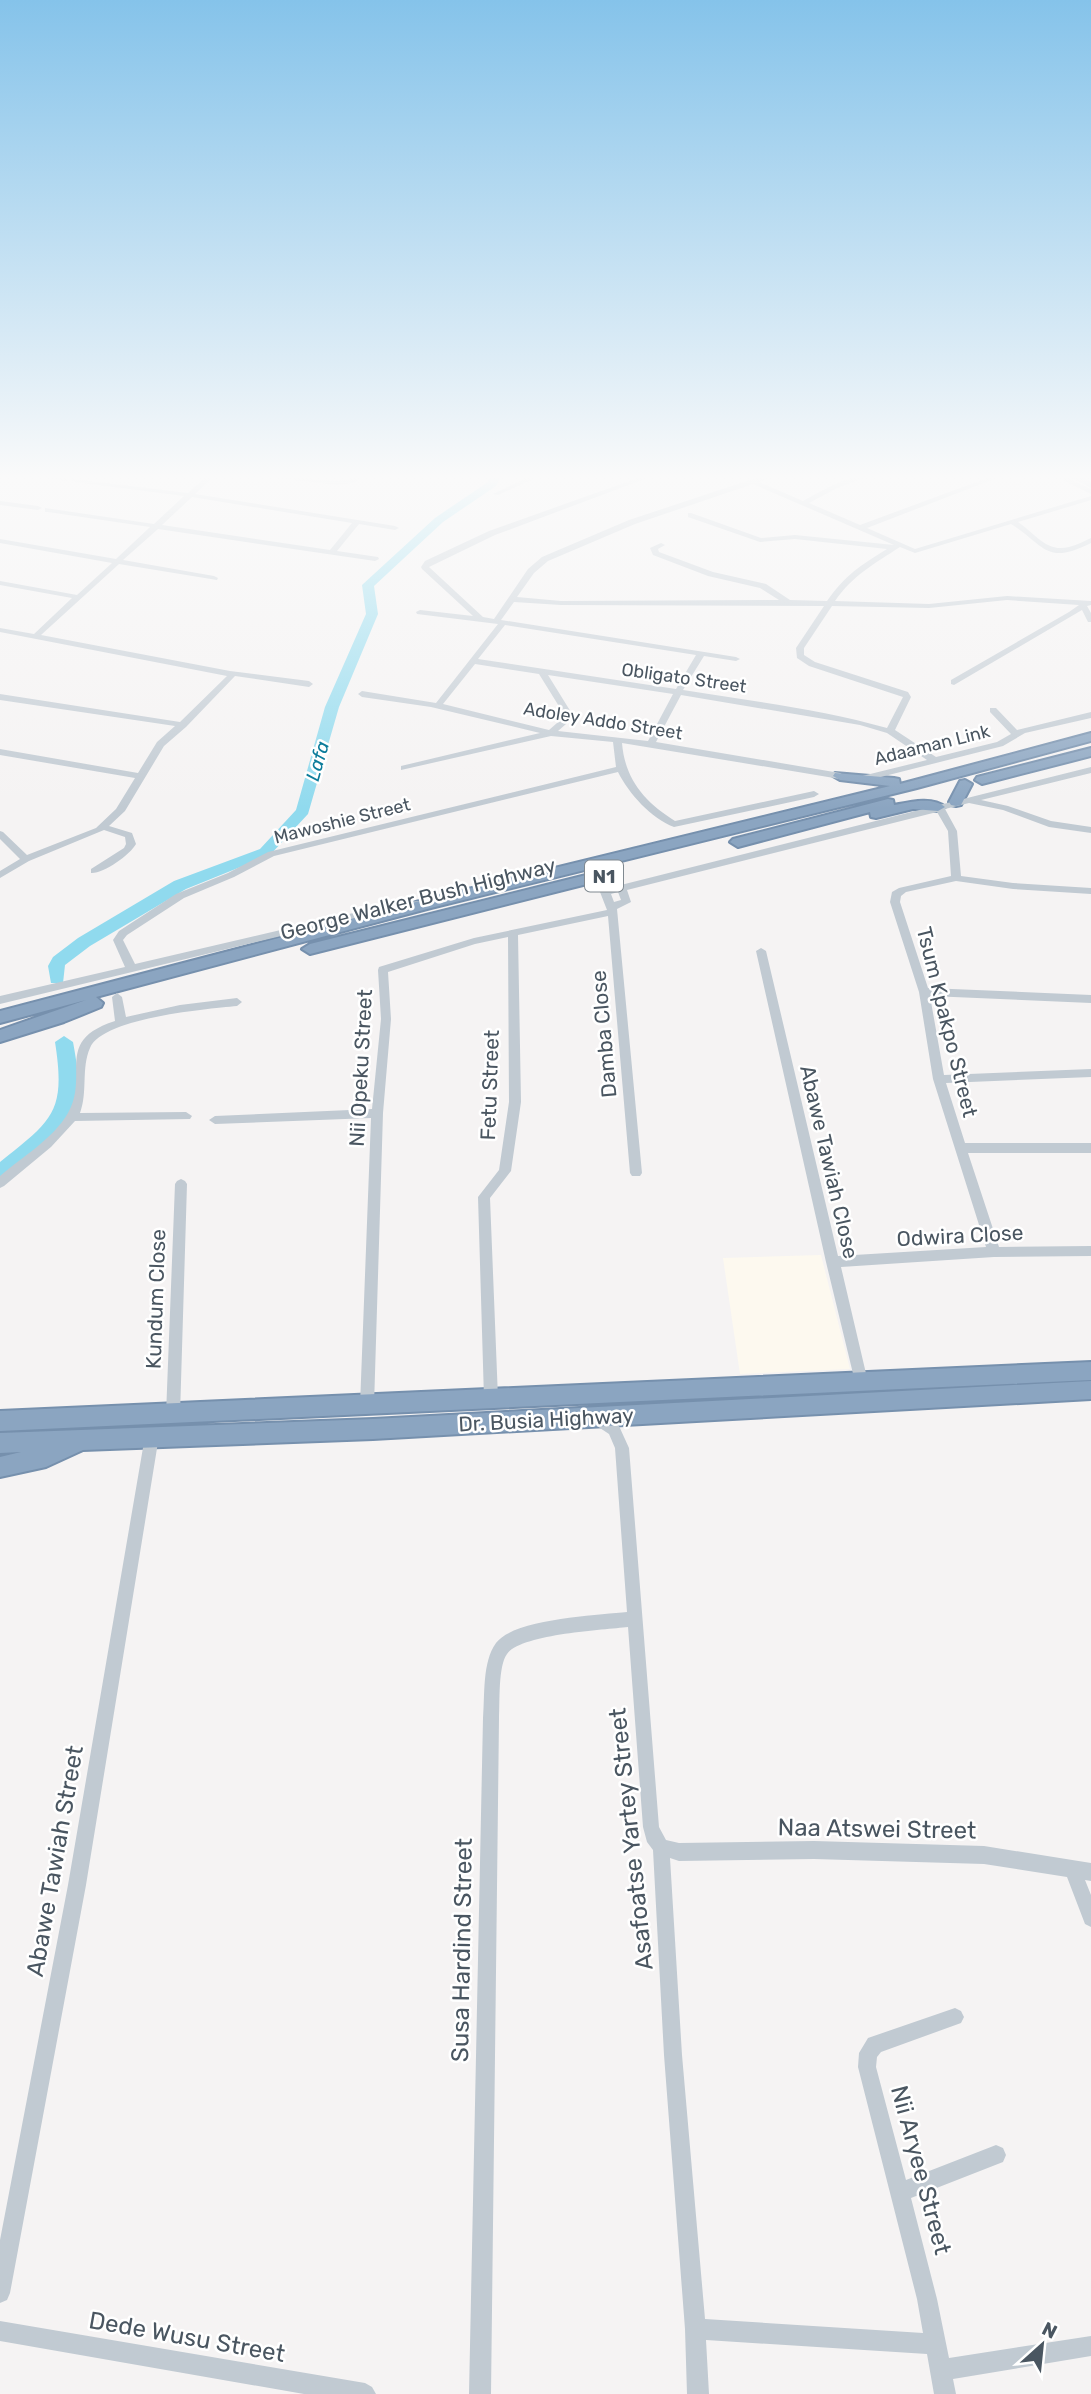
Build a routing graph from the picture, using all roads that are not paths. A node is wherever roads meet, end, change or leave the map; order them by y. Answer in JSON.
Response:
{"nodes":[{"id":1,"x":15,"y":586,"type":"edge"},
{"id":2,"x":89,"y":586,"type":"edge"},
{"id":3,"x":445,"y":586,"type":"edge"},
{"id":4,"x":521,"y":586,"type":"edge"},
{"id":5,"x":762,"y":586,"type":"edge"},
{"id":6,"x":843,"y":586,"type":"edge"},
{"id":7,"x":77,"y":597,"type":"junction"},
{"id":8,"x":511,"y":599,"type":"junction"},
{"id":9,"x":787,"y":602,"type":"junction"},
{"id":10,"x":828,"y":604,"type":"junction"},
{"id":11,"x":1086,"y":604,"type":"edge"},
{"id":12,"x":420,"y":612,"type":"dead end"},
{"id":13,"x":481,"y":619,"type":"junction"},
{"id":14,"x":1091,"y":620,"type":"edge"},
{"id":15,"x":499,"y":622,"type":"junction"},
{"id":16,"x":0,"y":630,"type":"edge"},
{"id":17,"x":36,"y":636,"type":"junction"},
{"id":18,"x":701,"y":654,"type":"junction"},
{"id":19,"x":736,"y":659,"type":"dead end"},
{"id":20,"x":472,"y":661,"type":"junction"},
{"id":21,"x":230,"y":673,"type":"junction"},
{"id":22,"x":543,"y":673,"type":"junction"},
{"id":23,"x":954,"y":682,"type":"dead end"},
{"id":24,"x":309,"y":684,"type":"dead end"},
{"id":25,"x":362,"y":694,"type":"dead end"},
{"id":26,"x":677,"y":694,"type":"junction"},
{"id":27,"x":0,"y":697,"type":"edge"},
{"id":28,"x":438,"y":705,"type":"junction"},
{"id":29,"x":993,"y":710,"type":"dead end"},
{"id":30,"x":1091,"y":715,"type":"edge"},
{"id":31,"x":183,"y":725,"type":"junction"},
{"id":32,"x":890,"y":732,"type":"junction"},
{"id":33,"x":551,"y":733,"type":"junction"},
{"id":34,"x":1016,"y":734,"type":"junction"},
{"id":35,"x":1091,"y":737,"type":"edge"},
{"id":36,"x":617,"y":740,"type":"junction"},
{"id":37,"x":651,"y":744,"type":"junction"},
{"id":38,"x":0,"y":752,"type":"edge"},
{"id":39,"x":1091,"y":752,"type":"edge"},
{"id":40,"x":1025,"y":755,"type":"junction"},
{"id":41,"x":935,"y":761,"type":"junction"},
{"id":42,"x":404,"y":768,"type":"dead end"},
{"id":43,"x":621,"y":769,"type":"junction"},
{"id":44,"x":1091,"y":771,"type":"edge"},
{"id":45,"x":840,"y":775,"type":"junction"},
{"id":46,"x":142,"y":776,"type":"junction"},
{"id":47,"x":861,"y":779,"type":"junction"},
{"id":48,"x":814,"y":794,"type":"dead end"},
{"id":49,"x":963,"y":796,"type":"junction"},
{"id":50,"x":853,"y":799,"type":"junction"},
{"id":51,"x":938,"y":807,"type":"junction"},
{"id":52,"x":833,"y":819,"type":"junction"},
{"id":53,"x":103,"y":827,"type":"junction"},
{"id":54,"x":1091,"y":830,"type":"edge"},
{"id":55,"x":0,"y":834,"type":"edge"},
{"id":56,"x":26,"y":859,"type":"junction"},
{"id":57,"x":93,"y":871,"type":"dead end"},
{"id":58,"x":0,"y":875,"type":"edge"},
{"id":59,"x":956,"y":878,"type":"junction"},
{"id":60,"x":622,"y":888,"type":"junction"},
{"id":61,"x":1091,"y":891,"type":"edge"},
{"id":62,"x":431,"y":903,"type":"junction"},
{"id":63,"x":612,"y":910,"type":"junction"},
{"id":64,"x":513,"y":932,"type":"junction"},
{"id":65,"x":761,"y":951,"type":"dead end"},
{"id":66,"x":230,"y":957,"type":"junction"},
{"id":67,"x":131,"y":968,"type":"junction"},
{"id":68,"x":924,"y":992,"type":"junction"},
{"id":69,"x":117,"y":998,"type":"junction"},
{"id":70,"x":1091,"y":999,"type":"edge"},
{"id":71,"x":0,"y":1000,"type":"edge"},
{"id":72,"x":99,"y":1002,"type":"junction"},
{"id":73,"x":237,"y":1002,"type":"dead end"},
{"id":74,"x":0,"y":1008,"type":"edge"},
{"id":75,"x":0,"y":1017,"type":"edge"},
{"id":76,"x":121,"y":1023,"type":"junction"},
{"id":77,"x":0,"y":1026,"type":"edge"},
{"id":78,"x":0,"y":1036,"type":"edge"},
{"id":79,"x":1091,"y":1073,"type":"edge"},
{"id":80,"x":939,"y":1079,"type":"junction"},
{"id":81,"x":377,"y":1114,"type":"junction"},
{"id":82,"x":186,"y":1116,"type":"dead end"},
{"id":83,"x":72,"y":1117,"type":"junction"},
{"id":84,"x":215,"y":1120,"type":"dead end"},
{"id":85,"x":960,"y":1148,"type":"junction"},
{"id":86,"x":1091,"y":1148,"type":"edge"},
{"id":87,"x":636,"y":1174,"type":"dead end"},
{"id":88,"x":0,"y":1183,"type":"edge"},
{"id":89,"x":181,"y":1184,"type":"dead end"},
{"id":90,"x":1091,"y":1251,"type":"edge"},
{"id":91,"x":994,"y":1252,"type":"junction"},
{"id":92,"x":832,"y":1262,"type":"junction"},
{"id":93,"x":1091,"y":1371,"type":"edge"},
{"id":94,"x":861,"y":1382,"type":"junction"},
{"id":95,"x":1091,"y":1390,"type":"edge"},
{"id":96,"x":491,"y":1398,"type":"junction"},
{"id":97,"x":367,"y":1406,"type":"junction"},
{"id":98,"x":173,"y":1415,"type":"junction"},
{"id":99,"x":596,"y":1418,"type":"junction"},
{"id":100,"x":0,"y":1421,"type":"edge"},
{"id":101,"x":152,"y":1436,"type":"junction"},
{"id":102,"x":81,"y":1441,"type":"junction"},
{"id":103,"x":0,"y":1443,"type":"edge"},
{"id":104,"x":0,"y":1467,"type":"edge"},
{"id":105,"x":635,"y":1619,"type":"junction"},
{"id":106,"x":661,"y":1847,"type":"junction"},
{"id":107,"x":1082,"y":1871,"type":"edge"},
{"id":108,"x":1091,"y":1918,"type":"edge"},
{"id":109,"x":955,"y":2017,"type":"dead end"},
{"id":110,"x":996,"y":2155,"type":"dead end"},
{"id":111,"x":900,"y":2192,"type":"junction"},
{"id":112,"x":0,"y":2293,"type":"edge"},
{"id":113,"x":695,"y":2329,"type":"junction"},
{"id":114,"x":0,"y":2331,"type":"edge"},
{"id":115,"x":936,"y":2344,"type":"junction"},
{"id":116,"x":1091,"y":2347,"type":"edge"},
{"id":117,"x":942,"y":2370,"type":"junction"},
{"id":118,"x":365,"y":2394,"type":"edge"},
{"id":119,"x":480,"y":2394,"type":"edge"},
{"id":120,"x":698,"y":2394,"type":"edge"},
{"id":121,"x":945,"y":2394,"type":"edge"}],
"edges":[{"from":1,"to":7,"type":"street"},
{"from":2,"to":7,"type":"street"},
{"from":3,"to":13,"type":"street"},
{"from":4,"to":8,"type":"street"},
{"from":5,"to":9,"type":"street"},
{"from":6,"to":10,"type":"street"},
{"from":7,"to":17,"type":"street"},
{"from":8,"to":9,"type":"street"},
{"from":8,"to":15,"type":"street"},
{"from":9,"to":10,"type":"street"},
{"from":10,"to":11,"type":"street"},
{"from":10,"to":32,"type":"street"},
{"from":11,"to":14,"type":"street"},
{"from":11,"to":23,"type":"street"},
{"from":12,"to":13,"type":"street"},
{"from":13,"to":15,"type":"street"},
{"from":15,"to":18,"type":"street"},
{"from":15,"to":20,"type":"street"},
{"from":16,"to":17,"type":"street"},
{"from":17,"to":21,"type":"street"},
{"from":18,"to":19,"type":"street"},
{"from":18,"to":26,"type":"street"},
{"from":20,"to":22,"type":"street","name":"Obligato Street"},
{"from":20,"to":28,"type":"street"},
{"from":21,"to":24,"type":"street"},
{"from":21,"to":31,"type":"street"},
{"from":22,"to":26,"type":"street","name":"Obligato Street"},
{"from":22,"to":33,"type":"street"},
{"from":25,"to":28,"type":"street","name":"Adoley Addo Street"},
{"from":26,"to":32,"type":"street","name":"Obligato Street"},
{"from":26,"to":37,"type":"street"},
{"from":27,"to":31,"type":"street"},
{"from":28,"to":33,"type":"street","name":"Adoley Addo Street"},
{"from":29,"to":34,"type":"street","name":"Adaaman Link"},
{"from":30,"to":34,"type":"street"},
{"from":31,"to":46,"type":"street"},
{"from":32,"to":41,"type":"street"},
{"from":33,"to":36,"type":"street","name":"Adoley Addo Street"},
{"from":33,"to":42,"type":"street"},
{"from":34,"to":41,"type":"street","name":"Adaaman Link"},
{"from":35,"to":40,"type":"highway","name":"George Walker Bush Highway","number":"N1"},
{"from":36,"to":37,"type":"street","name":"Adoley Addo Street"},
{"from":36,"to":43,"type":"street"},
{"from":37,"to":45,"type":"street","name":"Adoley Addo Street"},
{"from":38,"to":46,"type":"street"},
{"from":39,"to":49,"type":"highway","name":"George Walker Bush Highway","number":"N1"},
{"from":40,"to":47,"type":"highway"},
{"from":40,"to":50,"type":"highway","name":"George Walker Bush Highway","number":"N1"},
{"from":41,"to":47,"type":"street","name":"Adaaman Link"},
{"from":43,"to":48,"type":"street"},
{"from":43,"to":67,"type":"street","name":"Mawoshie Street"},
{"from":44,"to":49,"type":"street"},
{"from":45,"to":47,"type":"highway"},
{"from":45,"to":50,"type":"highway"},
{"from":46,"to":53,"type":"street"},
{"from":49,"to":51,"type":"street"},
{"from":49,"to":52,"type":"highway","name":"George Walker Bush Highway","number":"N1"},
{"from":49,"to":54,"type":"street"},
{"from":50,"to":62,"type":"highway","name":"George Walker Bush Highway","number":"N1"},
{"from":51,"to":52,"type":"highway"},
{"from":51,"to":59,"type":"street"},
{"from":51,"to":60,"type":"street"},
{"from":52,"to":69,"type":"highway","name":"George Walker Bush Highway","number":"N1"},
{"from":53,"to":56,"type":"street"},
{"from":53,"to":57,"type":"street"},
{"from":55,"to":56,"type":"street"},
{"from":56,"to":58,"type":"street"},
{"from":59,"to":61,"type":"street"},
{"from":59,"to":68,"type":"street","name":"Tsum Kpakpo Street"},
{"from":60,"to":63,"type":"street"},
{"from":60,"to":63,"type":"street","name":"Damba Close"},
{"from":62,"to":66,"type":"highway","name":"George Walker Bush Highway","number":"N1"},
{"from":62,"to":67,"type":"street","name":"George Walker Bush Highway"},
{"from":63,"to":64,"type":"street","name":"Nii Opeku Street"},
{"from":63,"to":87,"type":"street","name":"Damba Close"},
{"from":64,"to":81,"type":"street","name":"Nii Opeku Street"},
{"from":64,"to":96,"type":"street","name":"Fetu Street"},
{"from":65,"to":92,"type":"street","name":"Abawe Tawiah Close"},
{"from":66,"to":74,"type":"highway","number":"N1"},
{"from":66,"to":75,"type":"highway","name":"George Walker Bush Highway","number":"N1"},
{"from":67,"to":71,"type":"street","name":"George Walker Bush Highway"},
{"from":68,"to":70,"type":"street"},
{"from":68,"to":80,"type":"street","name":"Tsum Kpakpo Street"},
{"from":69,"to":72,"type":"highway","name":"George Walker Bush Highway","number":"N1"},
{"from":69,"to":76,"type":"street"},
{"from":72,"to":77,"type":"highway","name":"George Walker Bush Highway","number":"N1"},
{"from":72,"to":78,"type":"highway"},
{"from":73,"to":76,"type":"street"},
{"from":76,"to":83,"type":"street"},
{"from":79,"to":80,"type":"street"},
{"from":80,"to":85,"type":"street","name":"Tsum Kpakpo Street"},
{"from":81,"to":84,"type":"street"},
{"from":81,"to":97,"type":"street","name":"Nii Opeku Street"},
{"from":82,"to":83,"type":"street"},
{"from":83,"to":88,"type":"street"},
{"from":85,"to":86,"type":"street"},
{"from":85,"to":91,"type":"street","name":"Tsum Kpakpo Street"},
{"from":89,"to":98,"type":"street","name":"Kundum Close"},
{"from":90,"to":91,"type":"street","name":"Odwira Close"},
{"from":91,"to":92,"type":"street","name":"Odwira Close"},
{"from":92,"to":94,"type":"street","name":"Abawe Tawiah Close"},
{"from":93,"to":94,"type":"highway","name":"Dr. Busia Highway"},
{"from":94,"to":96,"type":"highway","name":"Dr. Busia Highway"},
{"from":95,"to":99,"type":"highway","name":"Dr. Busia Highway"},
{"from":96,"to":97,"type":"highway","name":"Dr. Busia Highway"},
{"from":97,"to":98,"type":"highway","name":"Dr. Busia Highway"},
{"from":98,"to":100,"type":"highway","name":"Dr. Busia Highway"},
{"from":99,"to":101,"type":"highway","name":"Dr. Busia Highway"},
{"from":99,"to":105,"type":"street","name":"Asafoatse Yartey Street"},
{"from":101,"to":102,"type":"highway","name":"Dr. Busia Highway"},
{"from":101,"to":112,"type":"street","name":"Abawe Tawiah Street"},
{"from":102,"to":103,"type":"highway","name":"Dr. Busia Highway"},
{"from":102,"to":104,"type":"highway"},
{"from":105,"to":106,"type":"street","name":"Asafoatse Yartey Street"},
{"from":105,"to":119,"type":"street","name":"Susa Hardind Street"},
{"from":106,"to":107,"type":"street","name":"Naa Atswei Street"},
{"from":106,"to":113,"type":"street","name":"Asafoatse Yartey Street"},
{"from":107,"to":108,"type":"street"},
{"from":109,"to":111,"type":"street","name":"Nii Aryee Street"},
{"from":110,"to":111,"type":"street"},
{"from":111,"to":115,"type":"street","name":"Nii Aryee Street"},
{"from":113,"to":115,"type":"street"},
{"from":113,"to":120,"type":"street","name":"Asafoatse Yartey Street"},
{"from":114,"to":118,"type":"street","name":"Dede Wusu Street"},
{"from":115,"to":117,"type":"street","name":"Nii Aryee Street"},
{"from":116,"to":117,"type":"street"},
{"from":117,"to":121,"type":"street","name":"Nii Aryee Street"}]}
